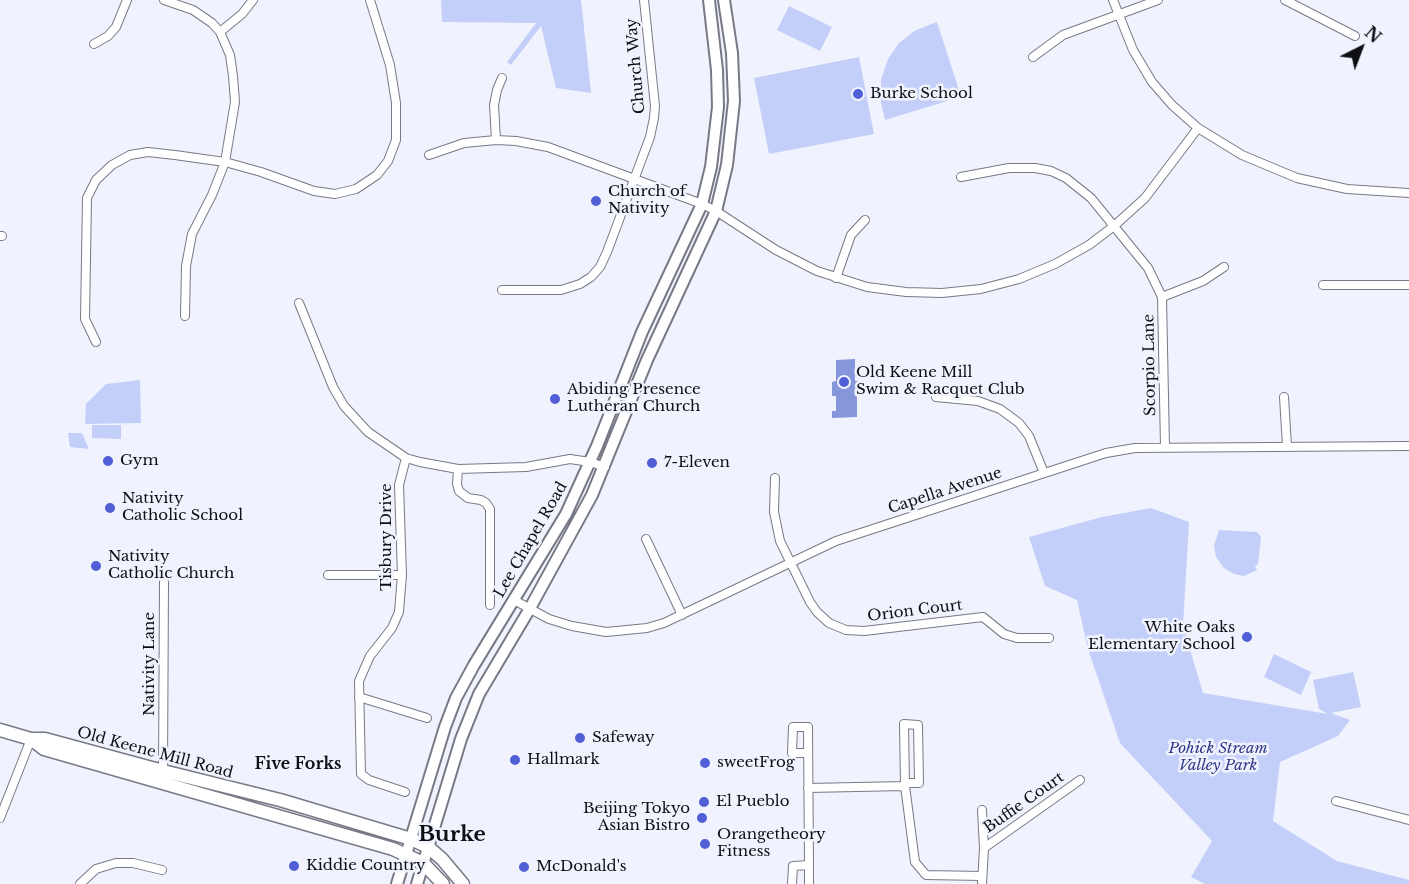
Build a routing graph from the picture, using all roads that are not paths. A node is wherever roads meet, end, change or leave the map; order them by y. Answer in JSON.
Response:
{"nodes":[{"id":1,"x":127,"y":0,"type":"edge"},
{"id":2,"x":164,"y":0,"type":"edge"},
{"id":3,"x":253,"y":0,"type":"edge"},
{"id":4,"x":370,"y":0,"type":"edge"},
{"id":5,"x":644,"y":0,"type":"edge"},
{"id":6,"x":709,"y":0,"type":"edge"},
{"id":7,"x":724,"y":0,"type":"edge"},
{"id":8,"x":1113,"y":0,"type":"edge"},
{"id":9,"x":1158,"y":0,"type":"edge"},
{"id":10,"x":1285,"y":0,"type":"edge"},
{"id":11,"x":1119,"y":14,"type":"junction"},
{"id":12,"x":220,"y":32,"type":"junction"},
{"id":13,"x":1355,"y":36,"type":"dead end"},
{"id":14,"x":94,"y":44,"type":"dead end"},
{"id":15,"x":1034,"y":57,"type":"dead end"},
{"id":16,"x":502,"y":78,"type":"dead end"},
{"id":17,"x":1198,"y":128,"type":"junction"},
{"id":18,"x":496,"y":140,"type":"junction"},
{"id":19,"x":429,"y":155,"type":"dead end"},
{"id":20,"x":225,"y":162,"type":"junction"},
{"id":21,"x":961,"y":177,"type":"dead end"},
{"id":22,"x":634,"y":179,"type":"junction"},
{"id":23,"x":1409,"y":193,"type":"edge"},
{"id":24,"x":702,"y":204,"type":"junction"},
{"id":25,"x":716,"y":211,"type":"junction"},
{"id":26,"x":865,"y":220,"type":"dead end"},
{"id":27,"x":1114,"y":226,"type":"junction"},
{"id":28,"x":1224,"y":267,"type":"dead end"},
{"id":29,"x":836,"y":278,"type":"junction"},
{"id":30,"x":1323,"y":285,"type":"dead end"},
{"id":31,"x":1409,"y":285,"type":"edge"},
{"id":32,"x":502,"y":290,"type":"dead end"},
{"id":33,"x":1162,"y":297,"type":"junction"},
{"id":34,"x":299,"y":303,"type":"dead end"},
{"id":35,"x":185,"y":316,"type":"dead end"},
{"id":36,"x":96,"y":342,"type":"dead end"},
{"id":37,"x":936,"y":397,"type":"dead end"},
{"id":38,"x":1284,"y":397,"type":"dead end"},
{"id":39,"x":1287,"y":446,"type":"junction"},
{"id":40,"x":1409,"y":446,"type":"edge"},
{"id":41,"x":1165,"y":447,"type":"junction"},
{"id":42,"x":406,"y":458,"type":"junction"},
{"id":43,"x":590,"y":462,"type":"junction"},
{"id":44,"x":605,"y":467,"type":"junction"},
{"id":45,"x":458,"y":469,"type":"junction"},
{"id":46,"x":1044,"y":473,"type":"junction"},
{"id":47,"x":775,"y":478,"type":"dead end"},
{"id":48,"x":646,"y":539,"type":"dead end"},
{"id":49,"x":790,"y":562,"type":"junction"},
{"id":50,"x":328,"y":575,"type":"dead end"},
{"id":51,"x":402,"y":575,"type":"junction"},
{"id":52,"x":164,"y":582,"type":"dead end"},
{"id":53,"x":514,"y":600,"type":"junction"},
{"id":54,"x":490,"y":605,"type":"dead end"},
{"id":55,"x":529,"y":610,"type":"junction"},
{"id":56,"x":682,"y":615,"type":"junction"},
{"id":57,"x":1049,"y":638,"type":"dead end"},
{"id":58,"x":359,"y":697,"type":"junction"},
{"id":59,"x":427,"y":718,"type":"dead end"},
{"id":60,"x":0,"y":730,"type":"edge"},
{"id":61,"x":31,"y":739,"type":"junction"},
{"id":62,"x":808,"y":753,"type":"dead end"},
{"id":63,"x":162,"y":777,"type":"junction"},
{"id":64,"x":1080,"y":780,"type":"dead end"},
{"id":65,"x":905,"y":785,"type":"junction"},
{"id":66,"x":808,"y":789,"type":"junction"},
{"id":67,"x":405,"y":792,"type":"dead end"},
{"id":68,"x":1336,"y":801,"type":"dead end"},
{"id":69,"x":982,"y":810,"type":"dead end"},
{"id":70,"x":0,"y":818,"type":"edge"},
{"id":71,"x":1409,"y":820,"type":"edge"},
{"id":72,"x":411,"y":839,"type":"junction"},
{"id":73,"x":428,"y":847,"type":"junction"},
{"id":74,"x":984,"y":848,"type":"junction"},
{"id":75,"x":405,"y":854,"type":"junction"},
{"id":76,"x":423,"y":863,"type":"junction"},
{"id":77,"x":809,"y":865,"type":"junction"},
{"id":78,"x":162,"y":870,"type":"dead end"},
{"id":79,"x":982,"y":880,"type":"edge"},
{"id":80,"x":80,"y":884,"type":"edge"},
{"id":81,"x":397,"y":884,"type":"edge"},
{"id":82,"x":417,"y":884,"type":"edge"},
{"id":83,"x":443,"y":884,"type":"edge"},
{"id":84,"x":463,"y":884,"type":"edge"},
{"id":85,"x":792,"y":884,"type":"edge"},
{"id":86,"x":809,"y":884,"type":"edge"}],
"edges":[{"from":1,"to":14,"type":"street"},
{"from":2,"to":12,"type":"street"},
{"from":3,"to":12,"type":"street"},
{"from":4,"to":20,"type":"street"},
{"from":5,"to":22,"type":"street","name":"Church Way"},
{"from":6,"to":24,"type":"main road","name":"Lee Chapel Road"},
{"from":7,"to":25,"type":"main road","name":"Lee Chapel Road"},
{"from":8,"to":11,"type":"street"},
{"from":9,"to":11,"type":"street"},
{"from":10,"to":13,"type":"street"},
{"from":11,"to":15,"type":"street"},
{"from":11,"to":17,"type":"street"},
{"from":12,"to":20,"type":"street"},
{"from":16,"to":18,"type":"street"},
{"from":17,"to":23,"type":"street"},
{"from":17,"to":27,"type":"street"},
{"from":18,"to":19,"type":"street"},
{"from":18,"to":22,"type":"street"},
{"from":20,"to":35,"type":"street"},
{"from":20,"to":36,"type":"street"},
{"from":21,"to":27,"type":"street","name":"Scorpio Lane"},
{"from":22,"to":24,"type":"street"},
{"from":22,"to":32,"type":"street","name":"Church Way"},
{"from":24,"to":25,"type":"street"},
{"from":24,"to":43,"type":"main road","name":"Lee Chapel Road"},
{"from":25,"to":29,"type":"street"},
{"from":25,"to":44,"type":"main road","name":"Lee Chapel Road"},
{"from":26,"to":29,"type":"street"},
{"from":27,"to":29,"type":"street"},
{"from":27,"to":33,"type":"street","name":"Scorpio Lane"},
{"from":28,"to":33,"type":"street"},
{"from":30,"to":31,"type":"street"},
{"from":33,"to":41,"type":"street","name":"Scorpio Lane"},
{"from":34,"to":42,"type":"street"},
{"from":37,"to":46,"type":"street"},
{"from":38,"to":39,"type":"street"},
{"from":39,"to":40,"type":"street","name":"Capella Avenue"},
{"from":39,"to":41,"type":"street","name":"Capella Avenue"},
{"from":41,"to":46,"type":"street","name":"Capella Avenue"},
{"from":42,"to":45,"type":"street"},
{"from":42,"to":51,"type":"street","name":"Tisbury Drive"},
{"from":43,"to":44,"type":"street"},
{"from":43,"to":45,"type":"street"},
{"from":43,"to":53,"type":"main road","name":"Lee Chapel Road"},
{"from":44,"to":55,"type":"main road","name":"Lee Chapel Road"},
{"from":45,"to":54,"type":"street"},
{"from":46,"to":49,"type":"street","name":"Capella Avenue"},
{"from":47,"to":49,"type":"street","name":"Orion Court"},
{"from":48,"to":56,"type":"street"},
{"from":49,"to":56,"type":"street","name":"Capella Avenue"},
{"from":49,"to":57,"type":"street","name":"Orion Court"},
{"from":50,"to":51,"type":"street"},
{"from":51,"to":58,"type":"street","name":"Tisbury Drive"},
{"from":52,"to":63,"type":"street","name":"Nativity Lane"},
{"from":53,"to":55,"type":"street","name":"Capella Avenue"},
{"from":53,"to":72,"type":"main road","name":"Lee Chapel Road"},
{"from":55,"to":56,"type":"street","name":"Capella Avenue"},
{"from":55,"to":73,"type":"main road","name":"Lee Chapel Road"},
{"from":58,"to":59,"type":"street"},
{"from":58,"to":67,"type":"street","name":"Tisbury Drive"},
{"from":60,"to":61,"type":"main road","name":"Old Keene Mill Road"},
{"from":61,"to":63,"type":"main road","name":"Old Keene Mill Road"},
{"from":61,"to":70,"type":"street"},
{"from":62,"to":66,"type":"street"},
{"from":63,"to":72,"type":"main road","name":"Old Keene Mill Road"},
{"from":63,"to":75,"type":"main road","name":"Old Keene Mill Road"},
{"from":64,"to":74,"type":"street","name":"Buffie Court"},
{"from":65,"to":65,"type":"street"},
{"from":65,"to":66,"type":"street"},
{"from":65,"to":79,"type":"street"},
{"from":66,"to":77,"type":"street"},
{"from":68,"to":71,"type":"street"},
{"from":69,"to":74,"type":"street"},
{"from":72,"to":73,"type":"main road","name":"Old Keene Mill Road"},
{"from":72,"to":75,"type":"main road","name":"Lee Chapel Road"},
{"from":73,"to":76,"type":"main road","name":"Lee Chapel Road"},
{"from":73,"to":84,"type":"main road","name":"Old Keene Mill Road"},
{"from":74,"to":79,"type":"street"},
{"from":75,"to":76,"type":"main road","name":"Old Keene Mill Road"},
{"from":75,"to":81,"type":"main road","name":"Lee Chapel Road"},
{"from":76,"to":82,"type":"main road","name":"Lee Chapel Road"},
{"from":76,"to":83,"type":"main road","name":"Old Keene Mill Road"},
{"from":77,"to":85,"type":"street"},
{"from":77,"to":86,"type":"street"},
{"from":78,"to":80,"type":"street"}]}
